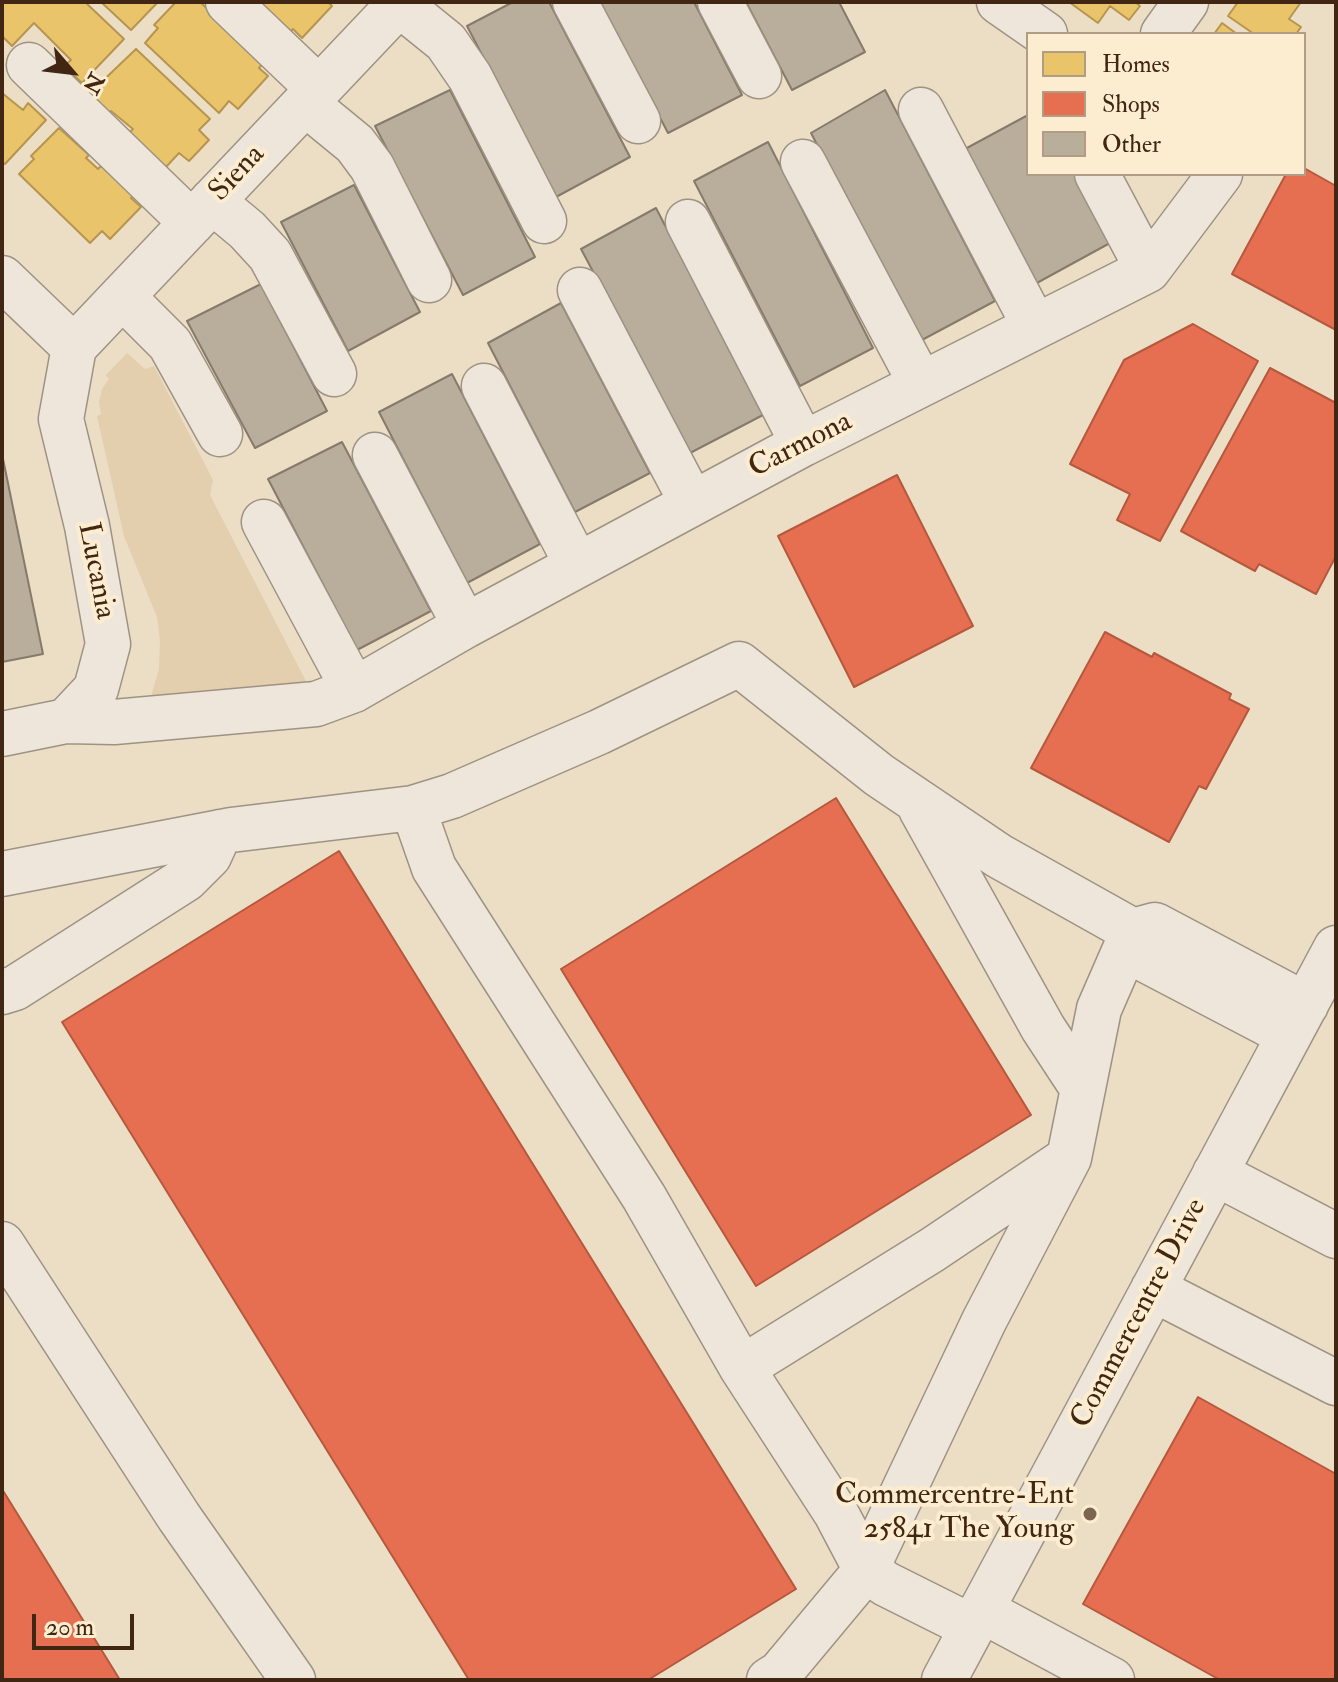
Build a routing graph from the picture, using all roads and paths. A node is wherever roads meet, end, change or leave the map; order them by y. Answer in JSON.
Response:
{"nodes":[{"id":1,"x":228,"y":2,"type":"edge"},
{"id":2,"x":575,"y":2,"type":"edge"},
{"id":3,"x":720,"y":2,"type":"edge"},
{"id":4,"x":999,"y":2,"type":"edge"},
{"id":5,"x":1186,"y":2,"type":"edge"},
{"id":6,"x":400,"y":3,"type":"edge"},
{"id":7,"x":1042,"y":32,"type":"edge"},
{"id":8,"x":1164,"y":32,"type":"edge"},
{"id":9,"x":29,"y":65,"type":"dead end"},
{"id":10,"x":759,"y":76,"type":"dead end"},
{"id":11,"x":312,"y":96,"type":"junction"},
{"id":12,"x":921,"y":110,"type":"dead end"},
{"id":13,"x":638,"y":121,"type":"dead end"},
{"id":14,"x":803,"y":162,"type":"dead end"},
{"id":15,"x":1098,"y":176,"type":"edge"},
{"id":16,"x":1218,"y":176,"type":"edge"},
{"id":17,"x":202,"y":212,"type":"junction"},
{"id":18,"x":544,"y":221,"type":"dead end"},
{"id":19,"x":688,"y":222,"type":"dead end"},
{"id":20,"x":1148,"y":270,"type":"junction"},
{"id":21,"x":2,"y":278,"type":"edge"},
{"id":22,"x":429,"y":280,"type":"dead end"},
{"id":23,"x":580,"y":290,"type":"dead end"},
{"id":24,"x":122,"y":296,"type":"junction"},
{"id":25,"x":1035,"y":327,"type":"junction"},
{"id":26,"x":74,"y":347,"type":"junction"},
{"id":27,"x":334,"y":374,"type":"dead end"},
{"id":28,"x":921,"y":384,"type":"junction"},
{"id":29,"x":484,"y":386,"type":"dead end"},
{"id":30,"x":220,"y":434,"type":"dead end"},
{"id":31,"x":803,"y":444,"type":"junction"},
{"id":32,"x":375,"y":455,"type":"dead end"},
{"id":33,"x":692,"y":503,"type":"junction"},
{"id":34,"x":264,"y":522,"type":"dead end"},
{"id":35,"x":577,"y":565,"type":"junction"},
{"id":36,"x":465,"y":626,"type":"junction"},
{"id":37,"x":354,"y":690,"type":"junction"},
{"id":38,"x":66,"y":721,"type":"junction"},
{"id":39,"x":2,"y":734,"type":"edge"},
{"id":40,"x":916,"y":799,"type":"junction"},
{"id":41,"x":413,"y":808,"type":"junction"},
{"id":42,"x":220,"y":832,"type":"junction"},
{"id":43,"x":2,"y":874,"type":"edge"},
{"id":44,"x":1133,"y":931,"type":"junction"},
{"id":45,"x":1336,"y":948,"type":"edge"},
{"id":46,"x":2,"y":992,"type":"edge"},
{"id":47,"x":1297,"y":1020,"type":"junction"},
{"id":48,"x":1083,"y":1089,"type":"junction"},
{"id":49,"x":1069,"y":1158,"type":"junction"},
{"id":50,"x":1215,"y":1173,"type":"junction"},
{"id":51,"x":1336,"y":1236,"type":"edge"},
{"id":52,"x":2,"y":1244,"type":"edge"},
{"id":53,"x":1153,"y":1289,"type":"junction"},
{"id":54,"x":742,"y":1368,"type":"junction"},
{"id":55,"x":1336,"y":1383,"type":"edge"},
{"id":56,"x":866,"y":1570,"type":"junction"},
{"id":57,"x":977,"y":1619,"type":"junction"},
{"id":58,"x":775,"y":1678,"type":"edge"},
{"id":59,"x":293,"y":1680,"type":"edge"},
{"id":60,"x":944,"y":1680,"type":"edge"},
{"id":61,"x":1112,"y":1680,"type":"edge"}],
"edges":[{"from":1,"to":11,"type":"street"},
{"from":2,"to":13,"type":"street"},
{"from":3,"to":10,"type":"street"},
{"from":4,"to":7,"type":"street"},
{"from":5,"to":8,"type":"street"},
{"from":6,"to":11,"type":"street","name":"Siena"},
{"from":6,"to":18,"type":"street"},
{"from":9,"to":17,"type":"street"},
{"from":11,"to":17,"type":"street","name":"Siena"},
{"from":11,"to":22,"type":"street"},
{"from":12,"to":25,"type":"street"},
{"from":14,"to":28,"type":"street"},
{"from":15,"to":20,"type":"street"},
{"from":16,"to":20,"type":"street","name":"Carmona"},
{"from":17,"to":24,"type":"street","name":"Siena"},
{"from":17,"to":27,"type":"street"},
{"from":19,"to":31,"type":"street"},
{"from":20,"to":25,"type":"street","name":"Carmona"},
{"from":21,"to":26,"type":"street"},
{"from":23,"to":33,"type":"street"},
{"from":24,"to":26,"type":"street","name":"Siena"},
{"from":24,"to":30,"type":"street"},
{"from":25,"to":28,"type":"street","name":"Carmona"},
{"from":26,"to":38,"type":"street","name":"Lucania"},
{"from":28,"to":31,"type":"street","name":"Carmona"},
{"from":29,"to":35,"type":"street"},
{"from":31,"to":33,"type":"street","name":"Carmona"},
{"from":32,"to":36,"type":"street"},
{"from":33,"to":35,"type":"street","name":"Carmona"},
{"from":34,"to":37,"type":"street"},
{"from":35,"to":36,"type":"street","name":"Carmona"},
{"from":36,"to":37,"type":"street","name":"Carmona"},
{"from":37,"to":38,"type":"street","name":"Carmona"},
{"from":38,"to":39,"type":"street"},
{"from":40,"to":41,"type":"street"},
{"from":40,"to":44,"type":"street"},
{"from":40,"to":48,"type":"street"},
{"from":41,"to":42,"type":"street"},
{"from":41,"to":54,"type":"street"},
{"from":42,"to":43,"type":"street"},
{"from":42,"to":46,"type":"street"},
{"from":44,"to":47,"type":"street"},
{"from":44,"to":48,"type":"street"},
{"from":45,"to":47,"type":"street","name":"Commercentre Drive"},
{"from":47,"to":50,"type":"street","name":"Commercentre Drive"},
{"from":48,"to":49,"type":"street"},
{"from":49,"to":54,"type":"street"},
{"from":49,"to":56,"type":"street"},
{"from":50,"to":51,"type":"street"},
{"from":50,"to":53,"type":"street","name":"Commercentre Drive"},
{"from":52,"to":59,"type":"street"},
{"from":53,"to":55,"type":"street"},
{"from":53,"to":57,"type":"street","name":"Commercentre Drive"},
{"from":54,"to":56,"type":"street"},
{"from":56,"to":57,"type":"street"},
{"from":56,"to":58,"type":"street"},
{"from":57,"to":60,"type":"street","name":"Commercentre Drive"},
{"from":57,"to":61,"type":"street"}]}
